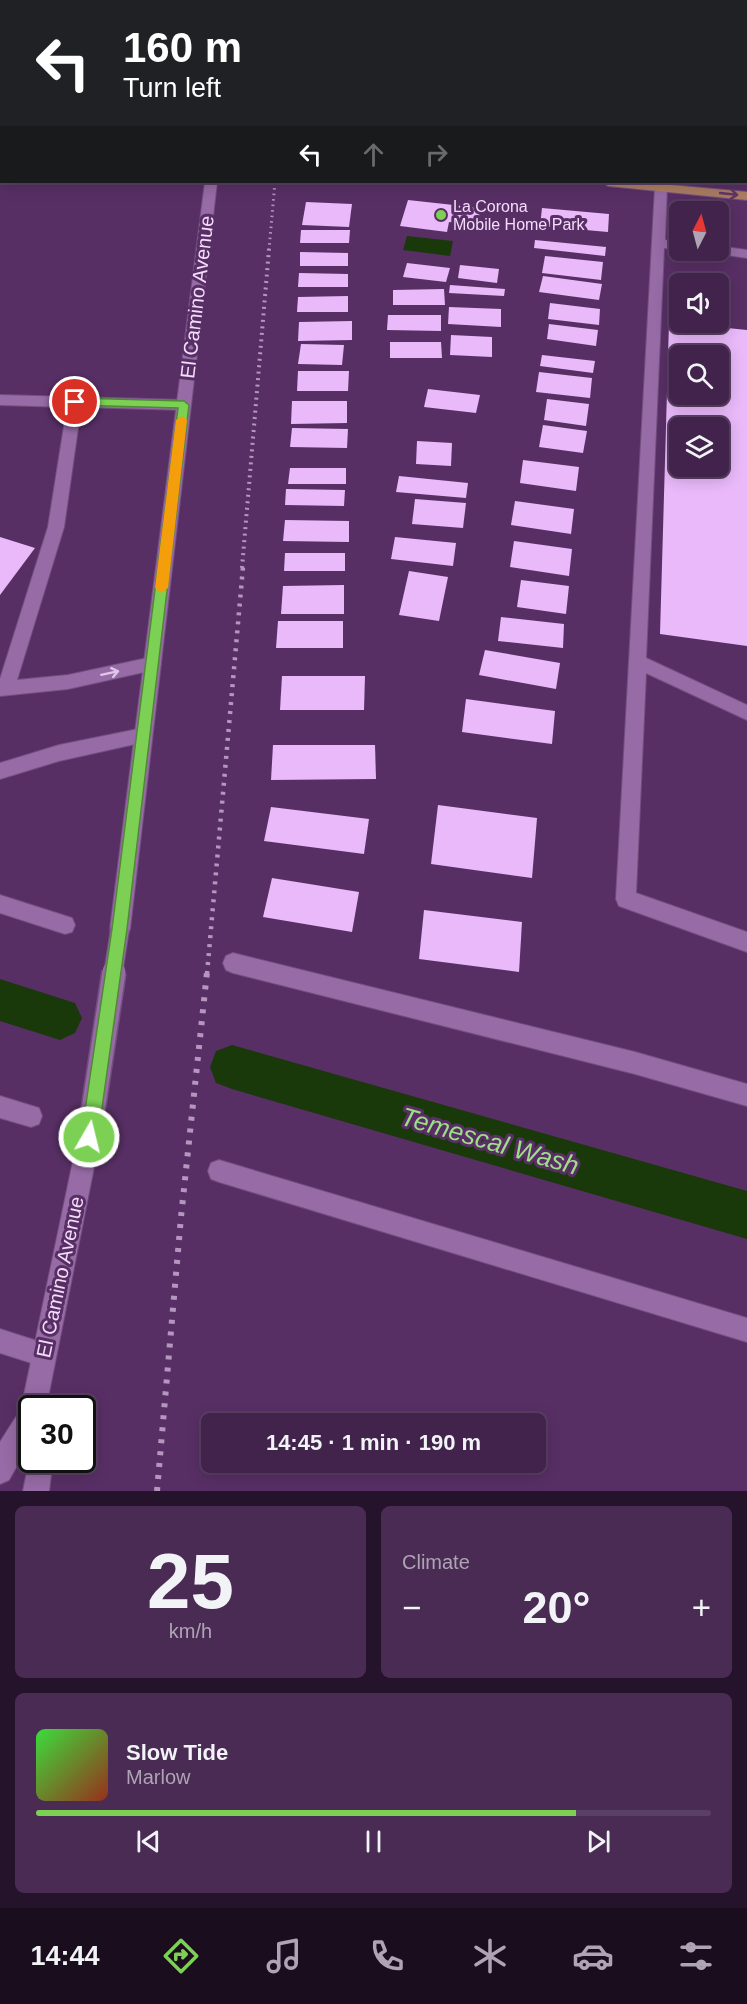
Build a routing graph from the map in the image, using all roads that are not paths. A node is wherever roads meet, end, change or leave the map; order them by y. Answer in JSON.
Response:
{"nodes":[{"id":1,"x":211,"y":183,"type":"edge"},
{"id":2,"x":619,"y":183,"type":"edge"},
{"id":3,"x":661,"y":187,"type":"junction"},
{"id":4,"x":747,"y":196,"type":"edge"},
{"id":5,"x":658,"y":243,"type":"junction"},
{"id":6,"x":669,"y":244,"type":"edge"},
{"id":7,"x":729,"y":252,"type":"edge"},
{"id":8,"x":747,"y":254,"type":"edge"},
{"id":9,"x":0,"y":399,"type":"edge"},
{"id":10,"x":75,"y":402,"type":"junction"},
{"id":11,"x":184,"y":405,"type":"junction"},
{"id":12,"x":637,"y":662,"type":"junction"},
{"id":13,"x":152,"y":664,"type":"junction"},
{"id":14,"x":3,"y":689,"type":"edge"},
{"id":15,"x":747,"y":713,"type":"edge"},
{"id":16,"x":143,"y":736,"type":"junction"},
{"id":17,"x":0,"y":771,"type":"edge"},
{"id":18,"x":0,"y":904,"type":"edge"},
{"id":19,"x":65,"y":925,"type":"dead end"},
{"id":20,"x":747,"y":942,"type":"edge"},
{"id":21,"x":233,"y":963,"type":"dead end"},
{"id":22,"x":747,"y":1095,"type":"edge"},
{"id":23,"x":0,"y":1107,"type":"edge"},
{"id":24,"x":31,"y":1116,"type":"dead end"},
{"id":25,"x":219,"y":1171,"type":"dead end"},
{"id":26,"x":747,"y":1330,"type":"edge"},
{"id":27,"x":0,"y":1341,"type":"edge"},
{"id":28,"x":44,"y":1355,"type":"junction"},
{"id":29,"x":36,"y":1395,"type":"edge"},
{"id":30,"x":18,"y":1437,"type":"edge"},
{"id":31,"x":0,"y":1471,"type":"edge"},
{"id":32,"x":38,"y":1473,"type":"edge"},
{"id":33,"x":36,"y":1491,"type":"edge"}],
"edges":[{"from":1,"to":11,"type":"street","name":"El Camino Avenue"},
{"from":2,"to":3,"type":"main road"},
{"from":3,"to":4,"type":"main road","one_way":true},
{"from":3,"to":5,"type":"street"},
{"from":5,"to":6,"type":"street"},
{"from":5,"to":12,"type":"street"},
{"from":7,"to":8,"type":"street"},
{"from":9,"to":10,"type":"street"},
{"from":10,"to":11,"type":"street"},
{"from":10,"to":14,"type":"street"},
{"from":11,"to":13,"type":"street","name":"El Camino Avenue"},
{"from":12,"to":15,"type":"street"},
{"from":12,"to":20,"type":"street"},
{"from":14,"to":13,"type":"street","one_way":true},
{"from":13,"to":16,"type":"street","name":"El Camino Avenue"},
{"from":16,"to":17,"type":"street"},
{"from":16,"to":28,"type":"street","name":"El Camino Avenue","bridge":true},
{"from":18,"to":19,"type":"street"},
{"from":21,"to":22,"type":"street"},
{"from":23,"to":24,"type":"street"},
{"from":25,"to":26,"type":"street"},
{"from":27,"to":28,"type":"street"},
{"from":28,"to":29,"type":"street","name":"El Camino Avenue"},
{"from":30,"to":31,"type":"street"},
{"from":32,"to":33,"type":"street"}]}
